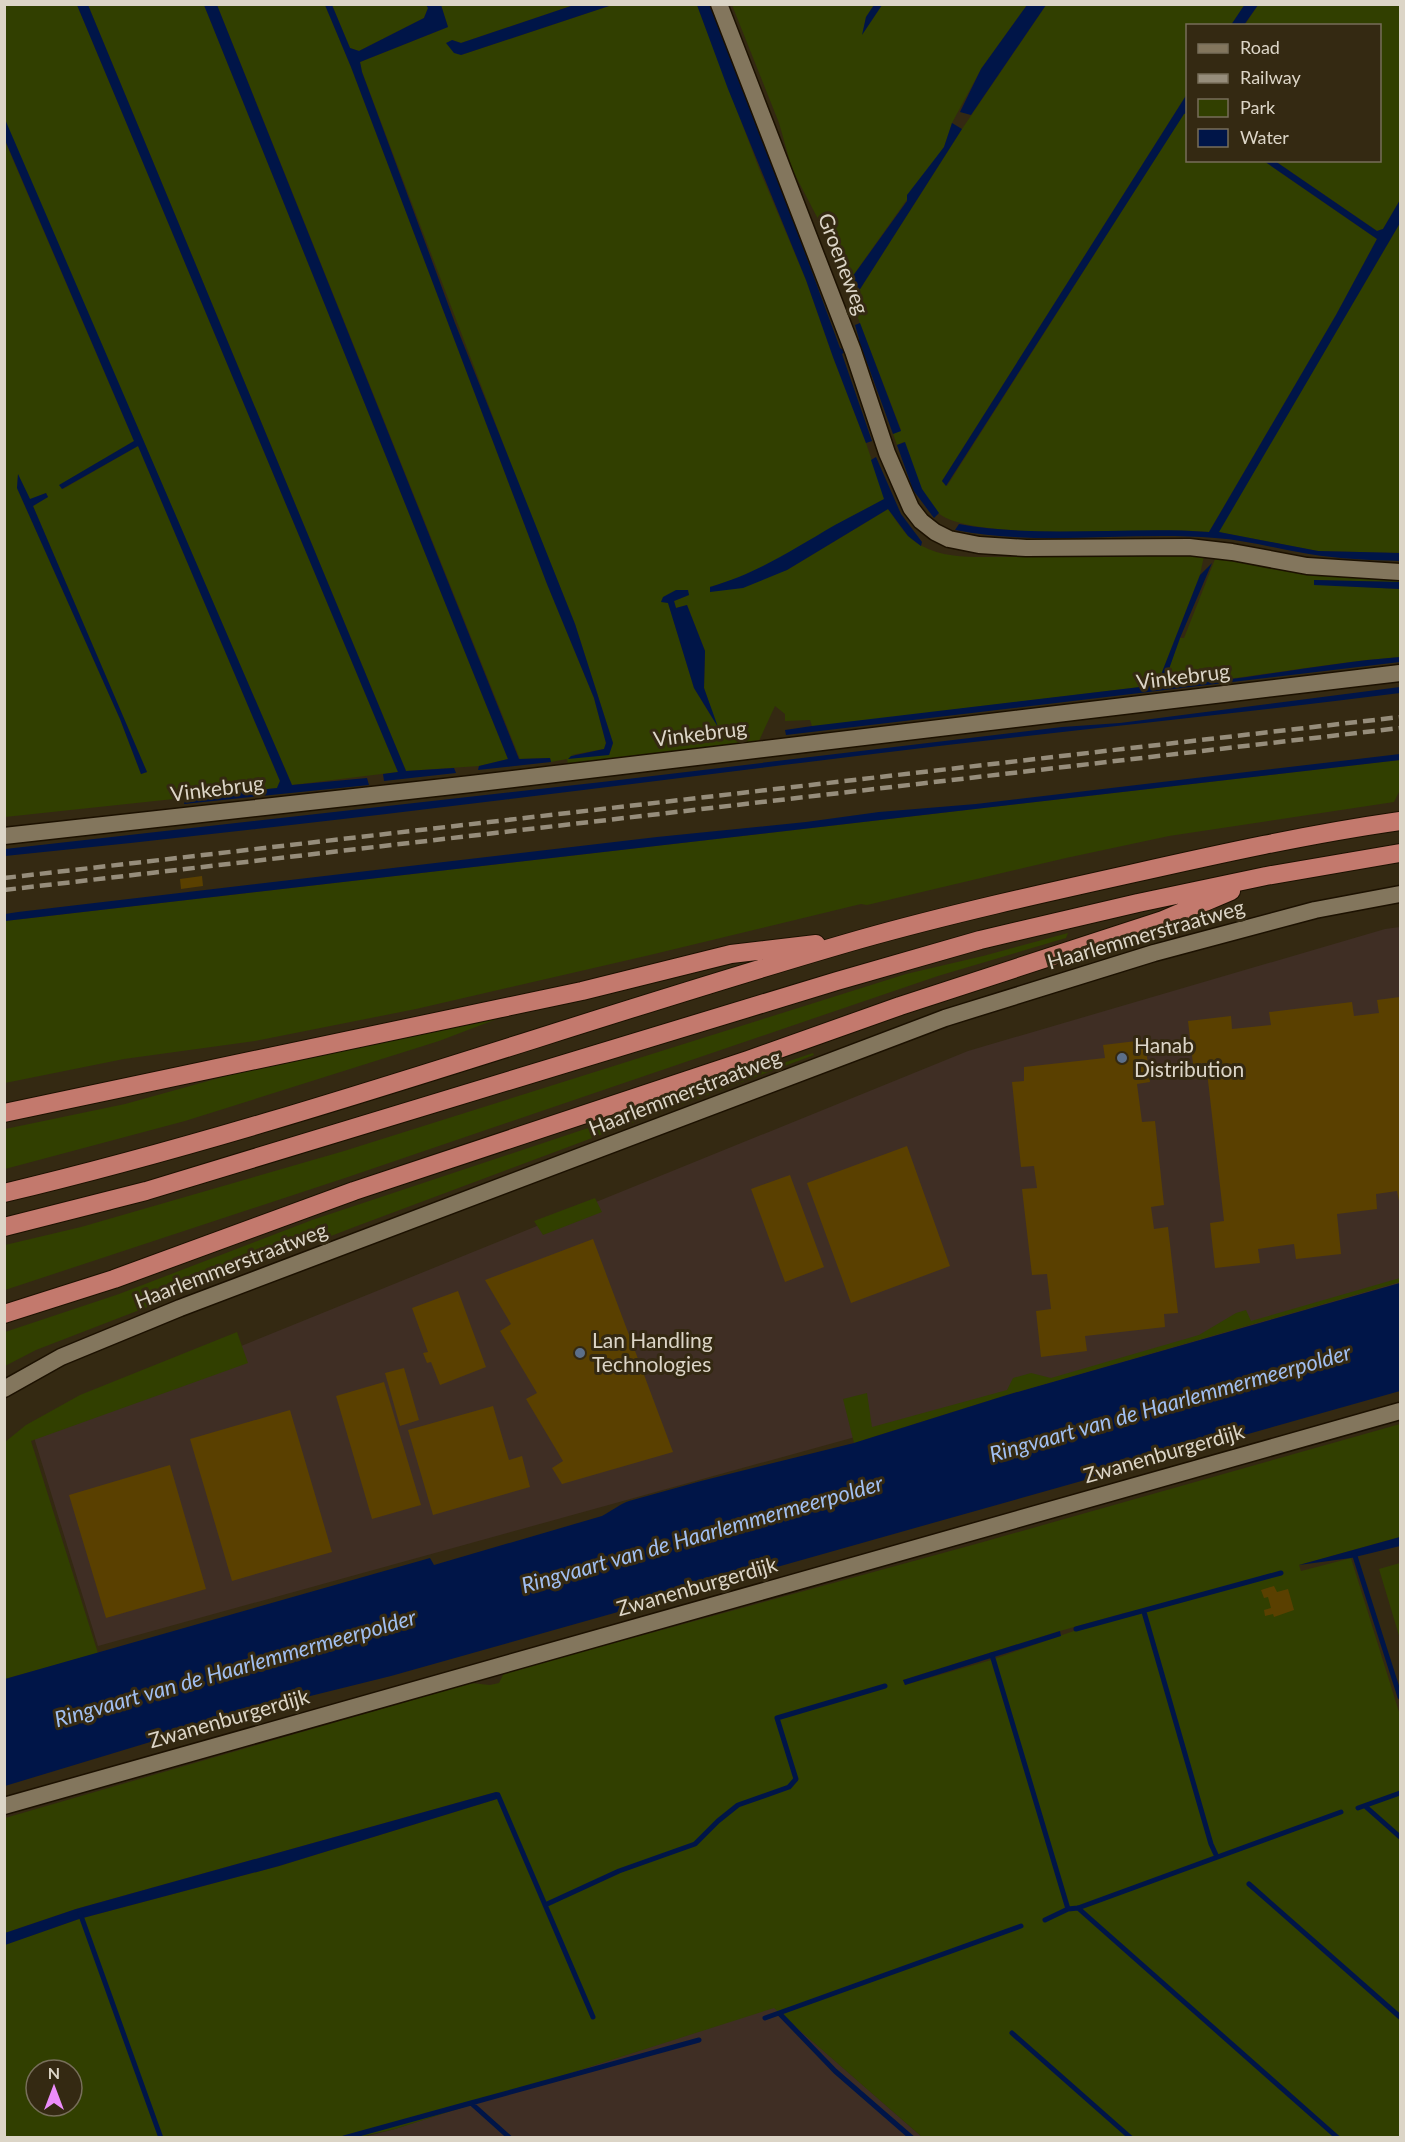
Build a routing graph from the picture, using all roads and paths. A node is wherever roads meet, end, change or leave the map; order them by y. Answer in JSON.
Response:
{"nodes":[{"id":1,"x":719,"y":4,"type":"edge"},
{"id":2,"x":1401,"y":572,"type":"edge"},
{"id":3,"x":1401,"y":673,"type":"edge"},
{"id":4,"x":1401,"y":821,"type":"edge"},
{"id":5,"x":4,"y":836,"type":"edge"},
{"id":6,"x":1401,"y":853,"type":"edge"},
{"id":7,"x":1266,"y":876,"type":"junction"},
{"id":8,"x":1401,"y":894,"type":"edge"},
{"id":9,"x":863,"y":939,"type":"junction"},
{"id":10,"x":4,"y":1113,"type":"edge"},
{"id":11,"x":4,"y":1194,"type":"edge"},
{"id":12,"x":4,"y":1227,"type":"edge"},
{"id":13,"x":4,"y":1314,"type":"edge"},
{"id":14,"x":4,"y":1389,"type":"edge"},
{"id":15,"x":1401,"y":1411,"type":"edge"},
{"id":16,"x":4,"y":1806,"type":"edge"}],
"edges":[{"from":1,"to":2,"type":"street","name":"Groeneweg"},
{"from":3,"to":5,"type":"street","name":"Vinkebrug"},
{"from":4,"to":9,"type":"highway"},
{"from":6,"to":7,"type":"highway"},
{"from":7,"to":12,"type":"highway"},
{"from":7,"to":13,"type":"highway"},
{"from":8,"to":14,"type":"street","name":"Haarlemmerstraatweg"},
{"from":9,"to":10,"type":"highway"},
{"from":9,"to":11,"type":"highway"},
{"from":15,"to":16,"type":"street","name":"Zwanenburgerdijk"}]}
